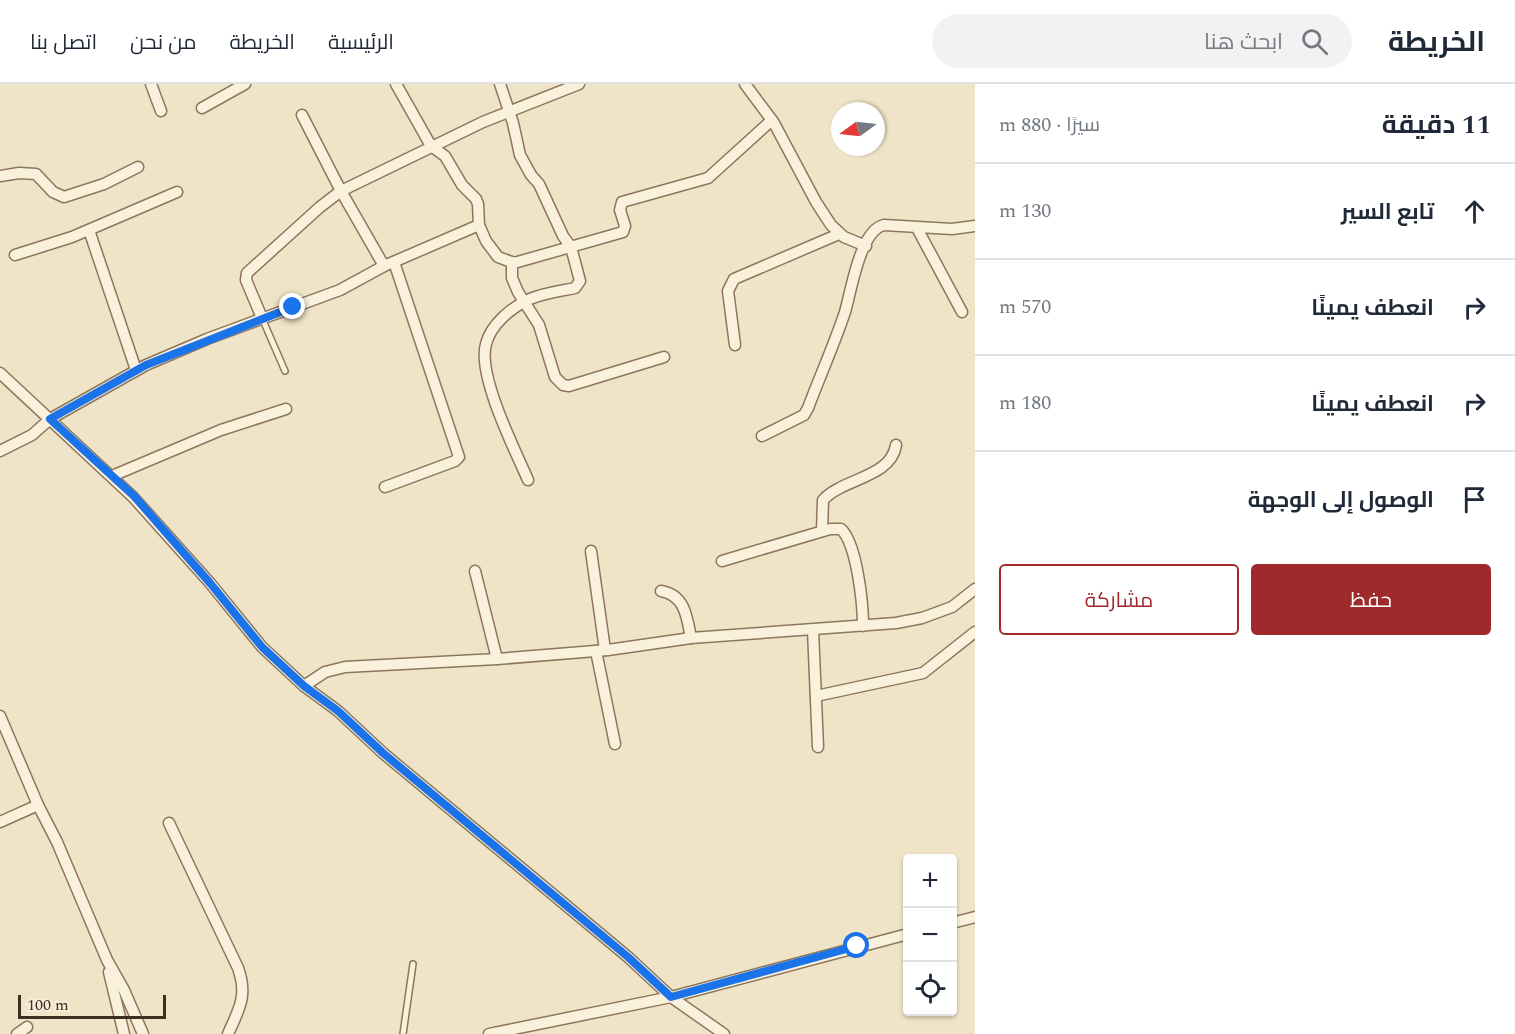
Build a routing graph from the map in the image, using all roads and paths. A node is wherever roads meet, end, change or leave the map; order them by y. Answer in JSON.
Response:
{"nodes":[{"id":1,"x":152,"y":84,"type":"edge"},
{"id":2,"x":245,"y":84,"type":"edge"},
{"id":3,"x":396,"y":84,"type":"edge"},
{"id":4,"x":500,"y":84,"type":"edge"},
{"id":5,"x":579,"y":84,"type":"edge"},
{"id":6,"x":744,"y":84,"type":"edge"},
{"id":7,"x":202,"y":108,"type":"dead end"},
{"id":8,"x":161,"y":111,"type":"dead end"},
{"id":9,"x":508,"y":111,"type":"junction"},
{"id":10,"x":302,"y":115,"type":"dead end"},
{"id":11,"x":772,"y":120,"type":"junction"},
{"id":12,"x":431,"y":146,"type":"junction"},
{"id":13,"x":138,"y":167,"type":"dead end"},
{"id":14,"x":0,"y":176,"type":"edge"},
{"id":15,"x":341,"y":191,"type":"junction"},
{"id":16,"x":177,"y":192,"type":"dead end"},
{"id":17,"x":479,"y":225,"type":"junction"},
{"id":18,"x":975,"y":226,"type":"edge"},
{"id":19,"x":916,"y":228,"type":"junction"},
{"id":20,"x":89,"y":230,"type":"junction"},
{"id":21,"x":839,"y":234,"type":"junction"},
{"id":22,"x":866,"y":246,"type":"junction"},
{"id":23,"x":572,"y":248,"type":"junction"},
{"id":24,"x":15,"y":255,"type":"dead end"},
{"id":25,"x":512,"y":262,"type":"junction"},
{"id":26,"x":389,"y":264,"type":"junction"},
{"id":27,"x":523,"y":303,"type":"junction"},
{"id":28,"x":962,"y":312,"type":"dead end"},
{"id":29,"x":262,"y":318,"type":"junction"},
{"id":30,"x":735,"y":345,"type":"dead end"},
{"id":31,"x":664,"y":357,"type":"dead end"},
{"id":32,"x":136,"y":370,"type":"junction"},
{"id":33,"x":285,"y":371,"type":"dead end"},
{"id":34,"x":0,"y":374,"type":"edge"},
{"id":35,"x":286,"y":409,"type":"dead end"},
{"id":36,"x":50,"y":419,"type":"junction"},
{"id":37,"x":762,"y":436,"type":"dead end"},
{"id":38,"x":896,"y":445,"type":"dead end"},
{"id":39,"x":0,"y":452,"type":"edge"},
{"id":40,"x":112,"y":476,"type":"junction"},
{"id":41,"x":528,"y":480,"type":"dead end"},
{"id":42,"x":385,"y":487,"type":"dead end"},
{"id":43,"x":822,"y":531,"type":"junction"},
{"id":44,"x":591,"y":551,"type":"dead end"},
{"id":45,"x":723,"y":561,"type":"dead end"},
{"id":46,"x":475,"y":571,"type":"dead end"},
{"id":47,"x":975,"y":589,"type":"edge"},
{"id":48,"x":661,"y":591,"type":"dead end"},
{"id":49,"x":863,"y":626,"type":"junction"},
{"id":50,"x":813,"y":630,"type":"junction"},
{"id":51,"x":975,"y":632,"type":"edge"},
{"id":52,"x":691,"y":638,"type":"junction"},
{"id":53,"x":601,"y":650,"type":"junction"},
{"id":54,"x":497,"y":659,"type":"junction"},
{"id":55,"x":304,"y":686,"type":"junction"},
{"id":56,"x":816,"y":696,"type":"junction"},
{"id":57,"x":0,"y":716,"type":"edge"},
{"id":58,"x":615,"y":744,"type":"dead end"},
{"id":59,"x":818,"y":747,"type":"dead end"},
{"id":60,"x":38,"y":805,"type":"junction"},
{"id":61,"x":0,"y":822,"type":"edge"},
{"id":62,"x":169,"y":823,"type":"dead end"},
{"id":63,"x":975,"y":917,"type":"edge"},
{"id":64,"x":957,"y":921,"type":"edge"},
{"id":65,"x":903,"y":935,"type":"edge"},
{"id":66,"x":106,"y":960,"type":"junction"},
{"id":67,"x":412,"y":964,"type":"dead end"},
{"id":68,"x":671,"y":997,"type":"junction"},
{"id":69,"x":27,"y":1027,"type":"dead end"},
{"id":70,"x":17,"y":1034,"type":"edge"},
{"id":71,"x":124,"y":1034,"type":"edge"},
{"id":72,"x":142,"y":1034,"type":"edge"},
{"id":73,"x":228,"y":1034,"type":"edge"},
{"id":74,"x":403,"y":1034,"type":"edge"},
{"id":75,"x":489,"y":1034,"type":"edge"},
{"id":76,"x":724,"y":1034,"type":"edge"}],
"edges":[{"from":1,"to":8,"type":"street"},
{"from":2,"to":7,"type":"street"},
{"from":3,"to":12,"type":"street"},
{"from":4,"to":9,"type":"street"},
{"from":5,"to":9,"type":"street"},
{"from":6,"to":11,"type":"street"},
{"from":9,"to":12,"type":"street"},
{"from":9,"to":23,"type":"street"},
{"from":10,"to":15,"type":"street"},
{"from":11,"to":21,"type":"street"},
{"from":11,"to":23,"type":"street"},
{"from":12,"to":15,"type":"street"},
{"from":12,"to":17,"type":"street"},
{"from":13,"to":14,"type":"street"},
{"from":15,"to":26,"type":"street"},
{"from":15,"to":29,"type":"street"},
{"from":16,"to":20,"type":"street"},
{"from":17,"to":25,"type":"street"},
{"from":17,"to":26,"type":"street"},
{"from":18,"to":19,"type":"street"},
{"from":19,"to":22,"type":"street"},
{"from":19,"to":28,"type":"street"},
{"from":20,"to":24,"type":"street"},
{"from":20,"to":32,"type":"street"},
{"from":21,"to":22,"type":"street"},
{"from":21,"to":30,"type":"street"},
{"from":22,"to":37,"type":"street"},
{"from":23,"to":25,"type":"street"},
{"from":23,"to":27,"type":"street"},
{"from":25,"to":27,"type":"street"},
{"from":26,"to":29,"type":"street"},
{"from":26,"to":42,"type":"street"},
{"from":27,"to":31,"type":"street"},
{"from":27,"to":41,"type":"street"},
{"from":29,"to":32,"type":"street"},
{"from":29,"to":33,"type":"lane"},
{"from":32,"to":36,"type":"street"},
{"from":34,"to":36,"type":"street"},
{"from":35,"to":40,"type":"street"},
{"from":36,"to":39,"type":"street"},
{"from":36,"to":40,"type":"street"},
{"from":38,"to":43,"type":"street"},
{"from":40,"to":55,"type":"street"},
{"from":43,"to":45,"type":"street"},
{"from":43,"to":49,"type":"street"},
{"from":44,"to":53,"type":"street"},
{"from":46,"to":54,"type":"street"},
{"from":47,"to":49,"type":"street"},
{"from":48,"to":52,"type":"street"},
{"from":49,"to":50,"type":"street"},
{"from":50,"to":52,"type":"street"},
{"from":50,"to":56,"type":"street"},
{"from":51,"to":56,"type":"street"},
{"from":52,"to":53,"type":"street"},
{"from":53,"to":54,"type":"street"},
{"from":53,"to":58,"type":"street"},
{"from":54,"to":55,"type":"street"},
{"from":55,"to":68,"type":"street"},
{"from":56,"to":59,"type":"street"},
{"from":57,"to":60,"type":"street"},
{"from":60,"to":61,"type":"street"},
{"from":60,"to":66,"type":"street"},
{"from":62,"to":73,"type":"street"},
{"from":63,"to":64,"type":"street"},
{"from":65,"to":68,"type":"street"},
{"from":66,"to":71,"type":"street"},
{"from":66,"to":72,"type":"street"},
{"from":67,"to":74,"type":"lane"},
{"from":68,"to":75,"type":"street"},
{"from":68,"to":76,"type":"street"},
{"from":69,"to":70,"type":"street"}]}
